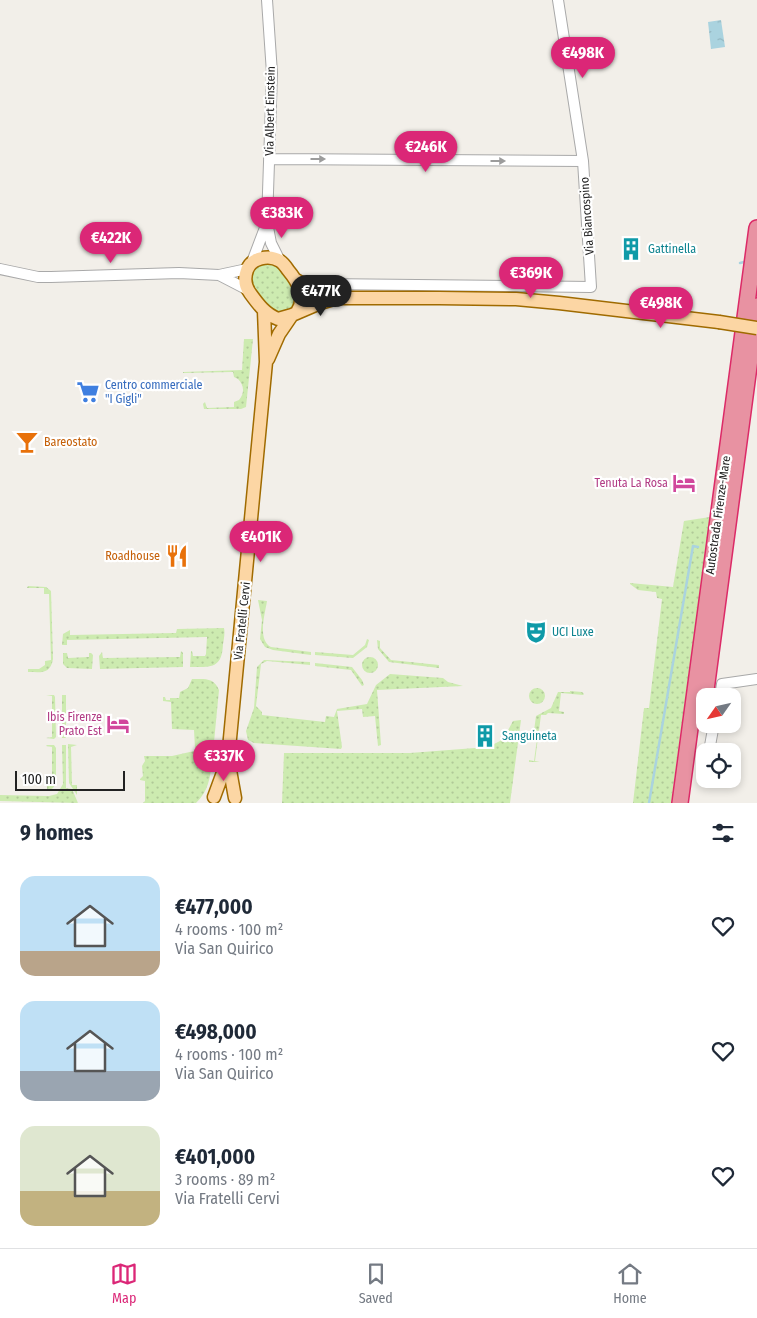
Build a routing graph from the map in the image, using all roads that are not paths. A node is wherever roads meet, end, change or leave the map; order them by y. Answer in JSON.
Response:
{"nodes":[{"id":1,"x":267,"y":0,"type":"edge"},
{"id":2,"x":558,"y":0,"type":"edge"},
{"id":3,"x":269,"y":159,"type":"junction"},
{"id":4,"x":583,"y":161,"type":"junction"},
{"id":5,"x":267,"y":222,"type":"junction"},
{"id":6,"x":757,"y":228,"type":"edge"},
{"id":7,"x":280,"y":261,"type":"junction"},
{"id":8,"x":249,"y":266,"type":"junction"},
{"id":9,"x":0,"y":269,"type":"edge"},
{"id":10,"x":219,"y":275,"type":"junction"},
{"id":11,"x":296,"y":280,"type":"junction"},
{"id":12,"x":324,"y":284,"type":"dead end"},
{"id":13,"x":440,"y":285,"type":"junction"},
{"id":14,"x":248,"y":290,"type":"junction"},
{"id":15,"x":337,"y":298,"type":"junction"},
{"id":16,"x":439,"y":298,"type":"junction"},
{"id":17,"x":757,"y":306,"type":"edge"},
{"id":18,"x":264,"y":311,"type":"junction"},
{"id":19,"x":294,"y":313,"type":"junction"},
{"id":20,"x":757,"y":328,"type":"edge"},
{"id":21,"x":266,"y":362,"type":"junction"},
{"id":22,"x":757,"y":679,"type":"edge"},
{"id":23,"x":721,"y":688,"type":"edge"},
{"id":24,"x":228,"y":759,"type":"junction"},
{"id":25,"x":210,"y":800,"type":"edge"},
{"id":26,"x":240,"y":801,"type":"edge"},
{"id":27,"x":680,"y":803,"type":"edge"},
{"id":28,"x":690,"y":803,"type":"edge"}],
"edges":[{"from":1,"to":3,"type":"street","name":"Via Albert Einstein"},
{"from":2,"to":4,"type":"street"},
{"from":3,"to":4,"type":"street","name":"Via Biancospino","one_way":true},
{"from":3,"to":5,"type":"street","name":"Via Albert Einstein"},
{"from":4,"to":13,"type":"street","name":"Via Biancospino"},
{"from":5,"to":7,"type":"street","name":"Via Albert Einstein"},
{"from":5,"to":8,"type":"street","name":"Via Albert Einstein"},
{"from":6,"to":27,"type":"highway","name":"Autostrada Firenze-Mare"},
{"from":7,"to":8,"type":"main road"},
{"from":7,"to":11,"type":"main road"},
{"from":8,"to":10,"type":"street"},
{"from":8,"to":14,"type":"main road"},
{"from":9,"to":10,"type":"street"},
{"from":10,"to":14,"type":"street"},
{"from":11,"to":15,"type":"main road"},
{"from":11,"to":19,"type":"main road"},
{"from":12,"to":13,"type":"street","name":"Via Biancospino"},
{"from":13,"to":16,"type":"street"},
{"from":14,"to":18,"type":"main road"},
{"from":15,"to":16,"type":"main road"},
{"from":15,"to":19,"type":"main road"},
{"from":16,"to":20,"type":"main road","bridge":true},
{"from":17,"to":28,"type":"highway","name":"Autostrada Firenze-Mare"},
{"from":18,"to":19,"type":"main road"},
{"from":18,"to":21,"type":"main road","name":"Via Fratelli Cervi"},
{"from":19,"to":21,"type":"main road","name":"Via Fratelli Cervi"},
{"from":21,"to":24,"type":"main road","name":"Via Fratelli Cervi"},
{"from":22,"to":23,"type":"street"},
{"from":24,"to":25,"type":"main road","name":"Via Fratelli Cervi"},
{"from":24,"to":26,"type":"main road","name":"Via Fratelli Cervi"},
{"from":25,"to":26,"type":"main road","name":"Via Fratelli Cervi"}]}
